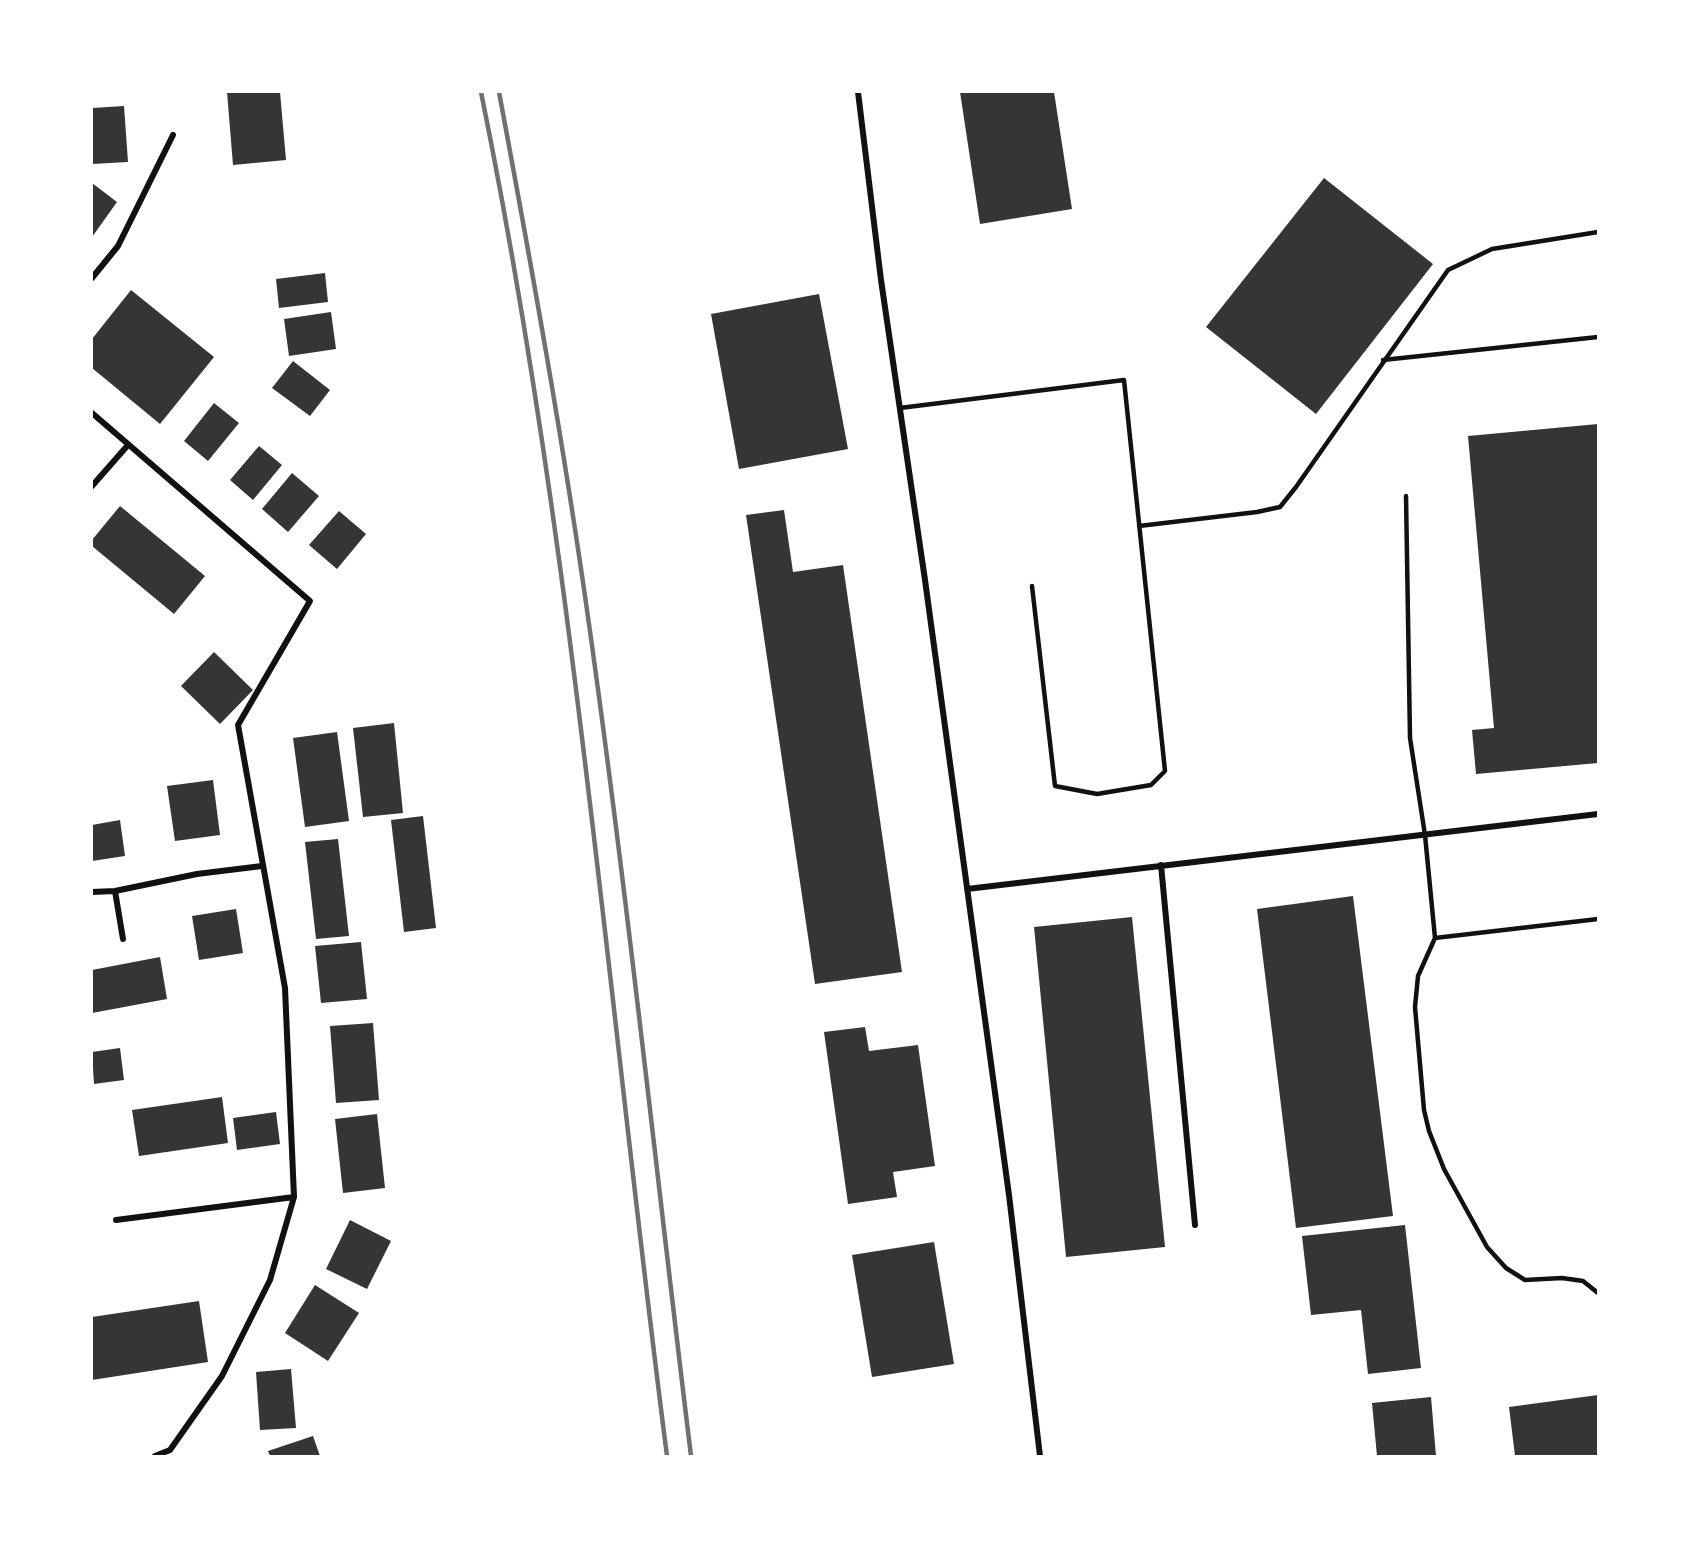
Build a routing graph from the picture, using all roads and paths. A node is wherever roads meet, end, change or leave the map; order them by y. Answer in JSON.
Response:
{"nodes":[{"id":1,"x":858,"y":92,"type":"edge"},
{"id":2,"x":173,"y":135,"type":"dead end"},
{"id":3,"x":1599,"y":232,"type":"edge"},
{"id":4,"x":92,"y":278,"type":"edge"},
{"id":5,"x":1599,"y":338,"type":"edge"},
{"id":6,"x":1383,"y":360,"type":"junction"},
{"id":7,"x":900,"y":408,"type":"junction"},
{"id":8,"x":92,"y":413,"type":"edge"},
{"id":9,"x":128,"y":445,"type":"junction"},
{"id":10,"x":92,"y":486,"type":"edge"},
{"id":11,"x":1406,"y":496,"type":"dead end"},
{"id":12,"x":1139,"y":526,"type":"junction"},
{"id":13,"x":1032,"y":586,"type":"dead end"},
{"id":14,"x":1599,"y":814,"type":"edge"},
{"id":15,"x":1425,"y":835,"type":"junction"},
{"id":16,"x":1161,"y":865,"type":"junction"},
{"id":17,"x":262,"y":866,"type":"junction"},
{"id":18,"x":968,"y":889,"type":"junction"},
{"id":19,"x":116,"y":891,"type":"junction"},
{"id":20,"x":92,"y":892,"type":"edge"},
{"id":21,"x":1599,"y":919,"type":"edge"},
{"id":22,"x":1435,"y":938,"type":"junction"},
{"id":23,"x":123,"y":939,"type":"dead end"},
{"id":24,"x":294,"y":1197,"type":"junction"},
{"id":25,"x":116,"y":1220,"type":"dead end"},
{"id":26,"x":1195,"y":1225,"type":"dead end"},
{"id":27,"x":1599,"y":1293,"type":"edge"},
{"id":28,"x":170,"y":1450,"type":"junction"},
{"id":29,"x":155,"y":1456,"type":"edge"},
{"id":30,"x":177,"y":1456,"type":"edge"},
{"id":31,"x":1040,"y":1456,"type":"edge"}],
"edges":[{"from":1,"to":7,"type":"street"},
{"from":2,"to":4,"type":"street"},
{"from":3,"to":6,"type":"lane"},
{"from":5,"to":6,"type":"lane"},
{"from":6,"to":12,"type":"lane"},
{"from":7,"to":12,"type":"lane"},
{"from":7,"to":18,"type":"street"},
{"from":8,"to":9,"type":"street"},
{"from":9,"to":10,"type":"street"},
{"from":9,"to":17,"type":"street"},
{"from":11,"to":15,"type":"lane"},
{"from":12,"to":13,"type":"lane"},
{"from":14,"to":15,"type":"street"},
{"from":15,"to":16,"type":"street"},
{"from":15,"to":22,"type":"lane"},
{"from":16,"to":18,"type":"street"},
{"from":16,"to":26,"type":"street"},
{"from":17,"to":19,"type":"street"},
{"from":17,"to":24,"type":"street"},
{"from":18,"to":31,"type":"street"},
{"from":19,"to":20,"type":"street"},
{"from":19,"to":23,"type":"street"},
{"from":21,"to":22,"type":"lane"},
{"from":22,"to":27,"type":"lane"},
{"from":24,"to":25,"type":"street"},
{"from":24,"to":28,"type":"street"},
{"from":28,"to":29,"type":"street"},
{"from":28,"to":30,"type":"street"}]}
